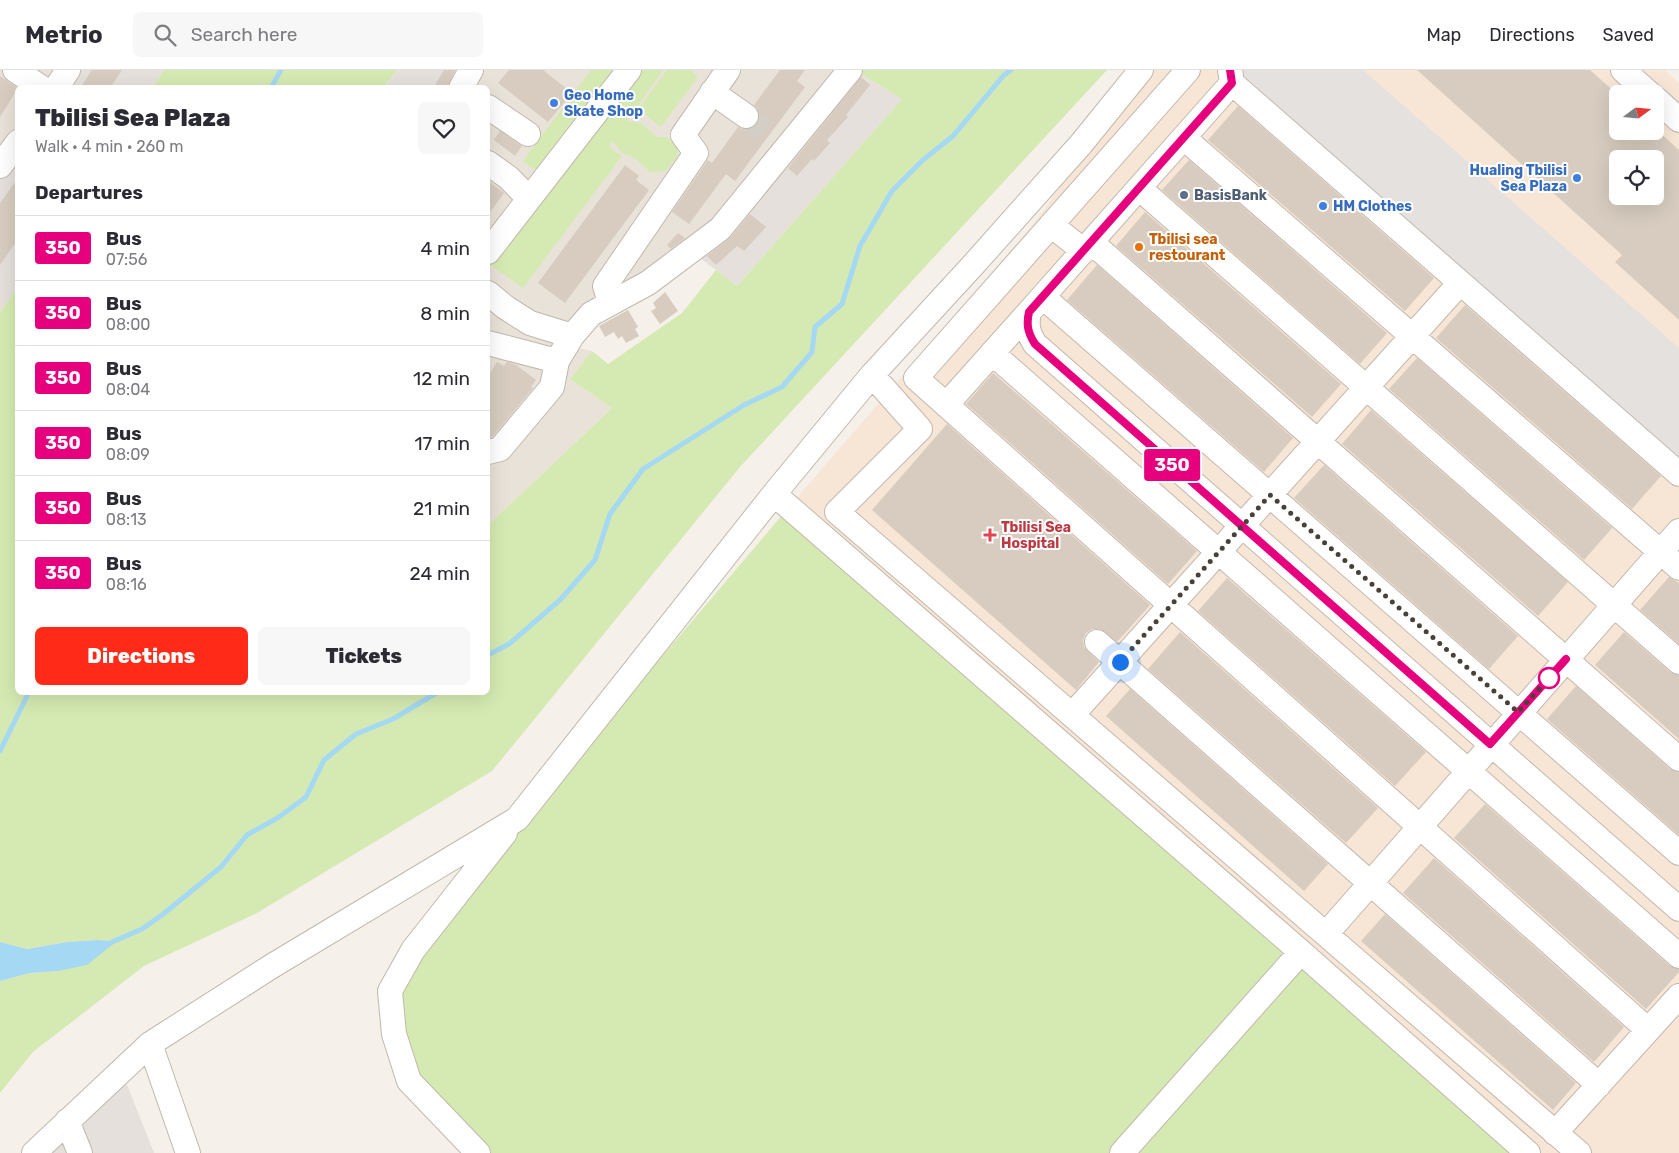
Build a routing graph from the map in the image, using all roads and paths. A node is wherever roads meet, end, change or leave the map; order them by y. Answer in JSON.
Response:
{"nodes":[{"id":1,"x":15,"y":70,"type":"edge"},
{"id":2,"x":68,"y":70,"type":"edge"},
{"id":3,"x":471,"y":70,"type":"edge"},
{"id":4,"x":629,"y":70,"type":"edge"},
{"id":5,"x":728,"y":70,"type":"edge"},
{"id":6,"x":850,"y":70,"type":"edge"},
{"id":7,"x":1141,"y":70,"type":"edge"},
{"id":8,"x":1188,"y":70,"type":"edge"},
{"id":9,"x":1623,"y":70,"type":"edge"},
{"id":10,"x":1231,"y":76,"type":"edge"},
{"id":11,"x":38,"y":85,"type":"edge"},
{"id":12,"x":58,"y":85,"type":"edge"},
{"id":13,"x":463,"y":85,"type":"edge"},
{"id":14,"x":1640,"y":85,"type":"edge"},
{"id":15,"x":712,"y":92,"type":"junction"},
{"id":16,"x":1664,"y":106,"type":"edge"},
{"id":17,"x":490,"y":108,"type":"edge"},
{"id":18,"x":746,"y":116,"type":"tunnel mouth"},
{"id":19,"x":1679,"y":120,"type":"edge"},
{"id":20,"x":528,"y":134,"type":"dead end"},
{"id":21,"x":1184,"y":138,"type":"junction"},
{"id":22,"x":15,"y":146,"type":"edge"},
{"id":23,"x":490,"y":164,"type":"edge"},
{"id":24,"x":0,"y":166,"type":"edge"},
{"id":25,"x":1140,"y":188,"type":"junction"},
{"id":26,"x":528,"y":199,"type":"junction"},
{"id":27,"x":1052,"y":225,"type":"junction"},
{"id":28,"x":1087,"y":247,"type":"junction"},
{"id":29,"x":490,"y":249,"type":"edge"},
{"id":30,"x":1460,"y":282,"type":"junction"},
{"id":31,"x":490,"y":295,"type":"edge"},
{"id":32,"x":610,"y":302,"type":"junction"},
{"id":33,"x":1036,"y":304,"type":"junction"},
{"id":34,"x":572,"y":336,"type":"junction"},
{"id":35,"x":1412,"y":336,"type":"junction"},
{"id":36,"x":490,"y":344,"type":"edge"},
{"id":37,"x":992,"y":353,"type":"junction"},
{"id":38,"x":557,"y":361,"type":"junction"},
{"id":39,"x":872,"y":375,"type":"junction"},
{"id":40,"x":1366,"y":387,"type":"junction"},
{"id":41,"x":946,"y":405,"type":"junction"},
{"id":42,"x":1318,"y":441,"type":"junction"},
{"id":43,"x":490,"y":452,"type":"edge"},
{"id":44,"x":1679,"y":474,"type":"edge"},
{"id":45,"x":774,"y":494,"type":"junction"},
{"id":46,"x":1270,"y":495,"type":"junction"},
{"id":47,"x":1242,"y":526,"type":"junction"},
{"id":48,"x":1679,"y":531,"type":"edge"},
{"id":49,"x":1219,"y":552,"type":"junction"},
{"id":50,"x":1660,"y":552,"type":"junction"},
{"id":51,"x":1679,"y":568,"type":"edge"},
{"id":52,"x":1171,"y":605,"type":"junction"},
{"id":53,"x":1614,"y":605,"type":"junction"},
{"id":54,"x":1097,"y":642,"type":"dead end"},
{"id":55,"x":1566,"y":659,"type":"junction"},
{"id":56,"x":1120,"y":662,"type":"junction"},
{"id":57,"x":1679,"y":662,"type":"edge"},
{"id":58,"x":1518,"y":712,"type":"junction"},
{"id":59,"x":1072,"y":715,"type":"junction"},
{"id":60,"x":1490,"y":744,"type":"junction"},
{"id":61,"x":1679,"y":759,"type":"edge"},
{"id":62,"x":1468,"y":770,"type":"junction"},
{"id":63,"x":516,"y":819,"type":"junction"},
{"id":64,"x":1419,"y":826,"type":"junction"},
{"id":65,"x":1679,"y":853,"type":"edge"},
{"id":66,"x":1370,"y":883,"type":"junction"},
{"id":67,"x":1679,"y":909,"type":"edge"},
{"id":68,"x":1326,"y":934,"type":"junction"},
{"id":69,"x":1301,"y":952,"type":"junction"},
{"id":70,"x":1679,"y":956,"type":"edge"},
{"id":71,"x":1679,"y":996,"type":"edge"},
{"id":72,"x":1648,"y":1030,"type":"junction"},
{"id":73,"x":150,"y":1044,"type":"junction"},
{"id":74,"x":1599,"y":1085,"type":"junction"},
{"id":75,"x":67,"y":1121,"type":"junction"},
{"id":76,"x":1556,"y":1133,"type":"junction"},
{"id":77,"x":34,"y":1153,"type":"edge"},
{"id":78,"x":80,"y":1153,"type":"edge"},
{"id":79,"x":188,"y":1153,"type":"edge"},
{"id":80,"x":478,"y":1153,"type":"edge"},
{"id":81,"x":1122,"y":1153,"type":"edge"},
{"id":82,"x":1528,"y":1153,"type":"edge"},
{"id":83,"x":1579,"y":1153,"type":"edge"}],
"edges":[{"from":1,"to":11,"type":"street"},
{"from":2,"to":12,"type":"street"},
{"from":3,"to":13,"type":"street"},
{"from":4,"to":26,"type":"street"},
{"from":5,"to":15,"type":"street"},
{"from":6,"to":32,"type":"street"},
{"from":7,"to":39,"type":"street"},
{"from":8,"to":27,"type":"street"},
{"from":9,"to":14,"type":"street"},
{"from":10,"to":21,"type":"street"},
{"from":10,"to":30,"type":"street"},
{"from":15,"to":18,"type":"street"},
{"from":15,"to":32,"type":"street"},
{"from":16,"to":19,"type":"street"},
{"from":17,"to":20,"type":"street"},
{"from":21,"to":25,"type":"street"},
{"from":21,"to":35,"type":"street"},
{"from":22,"to":24,"type":"street"},
{"from":23,"to":26,"type":"street"},
{"from":25,"to":28,"type":"street"},
{"from":25,"to":40,"type":"street"},
{"from":26,"to":29,"type":"street"},
{"from":27,"to":28,"type":"street"},
{"from":27,"to":41,"type":"street"},
{"from":28,"to":33,"type":"street"},
{"from":28,"to":42,"type":"street"},
{"from":30,"to":35,"type":"street"},
{"from":30,"to":44,"type":"street"},
{"from":31,"to":34,"type":"street"},
{"from":32,"to":34,"type":"street"},
{"from":33,"to":37,"type":"street"},
{"from":33,"to":46,"type":"street"},
{"from":33,"to":47,"type":"street"},
{"from":34,"to":38,"type":"street"},
{"from":35,"to":40,"type":"street"},
{"from":35,"to":50,"type":"street"},
{"from":36,"to":38,"type":"street"},
{"from":37,"to":41,"type":"street"},
{"from":37,"to":49,"type":"street"},
{"from":38,"to":43,"type":"street"},
{"from":39,"to":45,"type":"street"},
{"from":39,"to":59,"type":"street"},
{"from":40,"to":42,"type":"street"},
{"from":40,"to":53,"type":"street"},
{"from":41,"to":52,"type":"street"},
{"from":42,"to":46,"type":"street"},
{"from":42,"to":55,"type":"street"},
{"from":45,"to":63,"type":"street"},
{"from":45,"to":69,"type":"street"},
{"from":46,"to":47,"type":"street"},
{"from":46,"to":58,"type":"street"},
{"from":47,"to":49,"type":"street"},
{"from":47,"to":60,"type":"street"},
{"from":48,"to":50,"type":"street"},
{"from":49,"to":52,"type":"street"},
{"from":49,"to":62,"type":"street"},
{"from":50,"to":51,"type":"street"},
{"from":50,"to":53,"type":"street"},
{"from":52,"to":56,"type":"street"},
{"from":52,"to":64,"type":"street"},
{"from":53,"to":55,"type":"street"},
{"from":53,"to":57,"type":"street"},
{"from":54,"to":56,"type":"street"},
{"from":55,"to":58,"type":"street"},
{"from":55,"to":61,"type":"street"},
{"from":56,"to":59,"type":"street"},
{"from":56,"to":66,"type":"street"},
{"from":58,"to":60,"type":"street"},
{"from":58,"to":65,"type":"street"},
{"from":59,"to":68,"type":"street"},
{"from":60,"to":62,"type":"street"},
{"from":60,"to":67,"type":"street"},
{"from":62,"to":64,"type":"street"},
{"from":62,"to":70,"type":"street"},
{"from":63,"to":73,"type":"street"},
{"from":63,"to":80,"type":"street"},
{"from":64,"to":66,"type":"street"},
{"from":64,"to":72,"type":"street"},
{"from":66,"to":68,"type":"street"},
{"from":66,"to":74,"type":"street"},
{"from":68,"to":76,"type":"street"},
{"from":69,"to":81,"type":"street"},
{"from":69,"to":82,"type":"street"},
{"from":71,"to":72,"type":"street"},
{"from":72,"to":74,"type":"street"},
{"from":73,"to":75,"type":"street"},
{"from":73,"to":79,"type":"street"},
{"from":74,"to":76,"type":"street"},
{"from":75,"to":77,"type":"street"},
{"from":75,"to":78,"type":"street"},
{"from":76,"to":83,"type":"street"}]}
